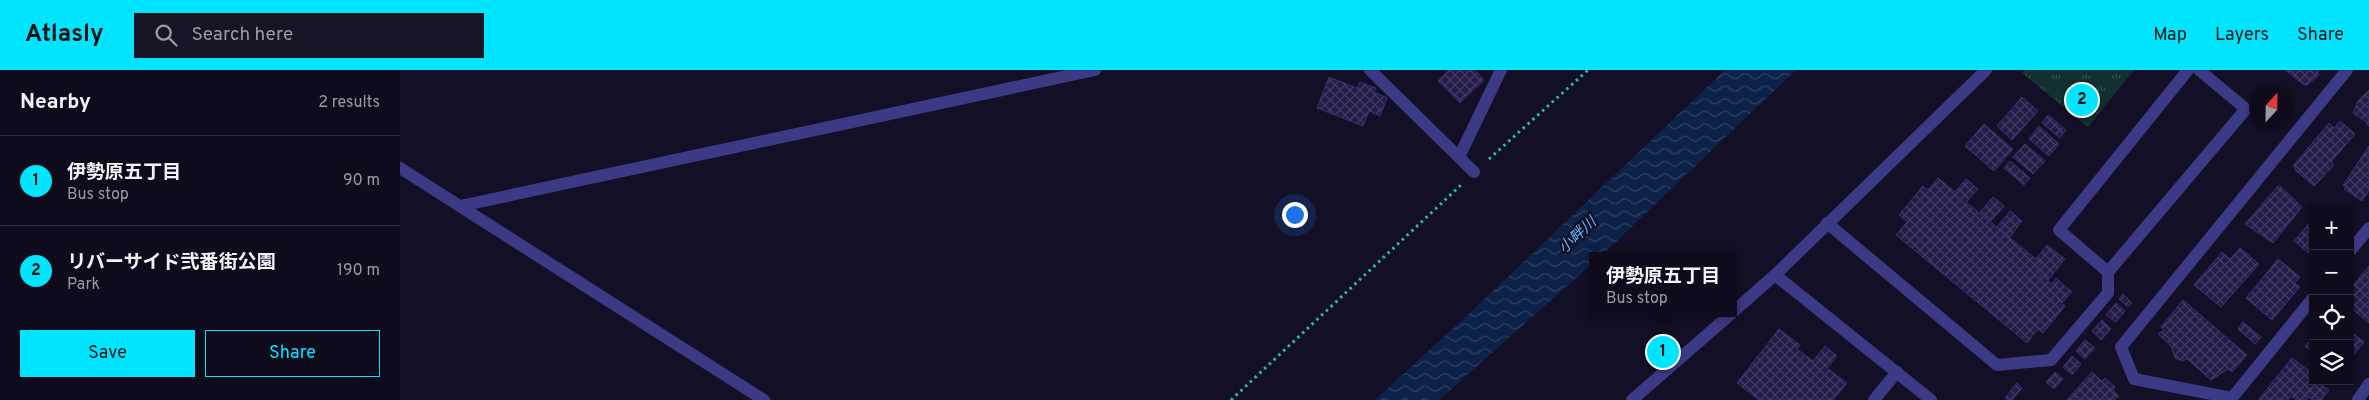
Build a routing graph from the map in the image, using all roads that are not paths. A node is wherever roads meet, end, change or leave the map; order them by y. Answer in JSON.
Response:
{"nodes":[{"id":1,"x":1094,"y":70,"type":"edge"},
{"id":2,"x":1370,"y":70,"type":"edge"},
{"id":3,"x":1501,"y":70,"type":"edge"},
{"id":4,"x":1986,"y":70,"type":"edge"},
{"id":5,"x":2188,"y":70,"type":"edge"},
{"id":6,"x":2199,"y":70,"type":"edge"},
{"id":7,"x":2347,"y":70,"type":"edge"},
{"id":8,"x":1459,"y":157,"type":"junction"},
{"id":9,"x":400,"y":168,"type":"edge"},
{"id":10,"x":1474,"y":172,"type":"road end"},
{"id":11,"x":460,"y":206,"type":"junction"},
{"id":12,"x":1827,"y":223,"type":"junction"},
{"id":13,"x":2369,"y":228,"type":"edge"},
{"id":14,"x":2352,"y":250,"type":"edge"},
{"id":15,"x":2108,"y":272,"type":"junction"},
{"id":16,"x":1775,"y":275,"type":"junction"},
{"id":17,"x":2309,"y":303,"type":"edge"},
{"id":18,"x":1737,"y":309,"type":"edge"},
{"id":19,"x":1727,"y":317,"type":"edge"},
{"id":20,"x":1897,"y":372,"type":"junction"},
{"id":21,"x":2369,"y":384,"type":"edge"},
{"id":22,"x":764,"y":400,"type":"edge"},
{"id":23,"x":1632,"y":400,"type":"edge"},
{"id":24,"x":1874,"y":400,"type":"edge"},
{"id":25,"x":1930,"y":400,"type":"edge"},
{"id":26,"x":2358,"y":400,"type":"edge"}],
"edges":[{"from":1,"to":11,"type":"street"},
{"from":2,"to":8,"type":"street"},
{"from":3,"to":8,"type":"street"},
{"from":4,"to":12,"type":"street"},
{"from":5,"to":15,"type":"street"},
{"from":6,"to":15,"type":"street"},
{"from":7,"to":17,"type":"street"},
{"from":8,"to":10,"type":"street"},
{"from":9,"to":11,"type":"street"},
{"from":11,"to":22,"type":"street"},
{"from":12,"to":15,"type":"street"},
{"from":12,"to":16,"type":"street"},
{"from":13,"to":14,"type":"street"},
{"from":16,"to":18,"type":"street"},
{"from":16,"to":20,"type":"street"},
{"from":19,"to":23,"type":"street"},
{"from":20,"to":24,"type":"street"},
{"from":20,"to":25,"type":"street"},
{"from":21,"to":26,"type":"street"}]}
